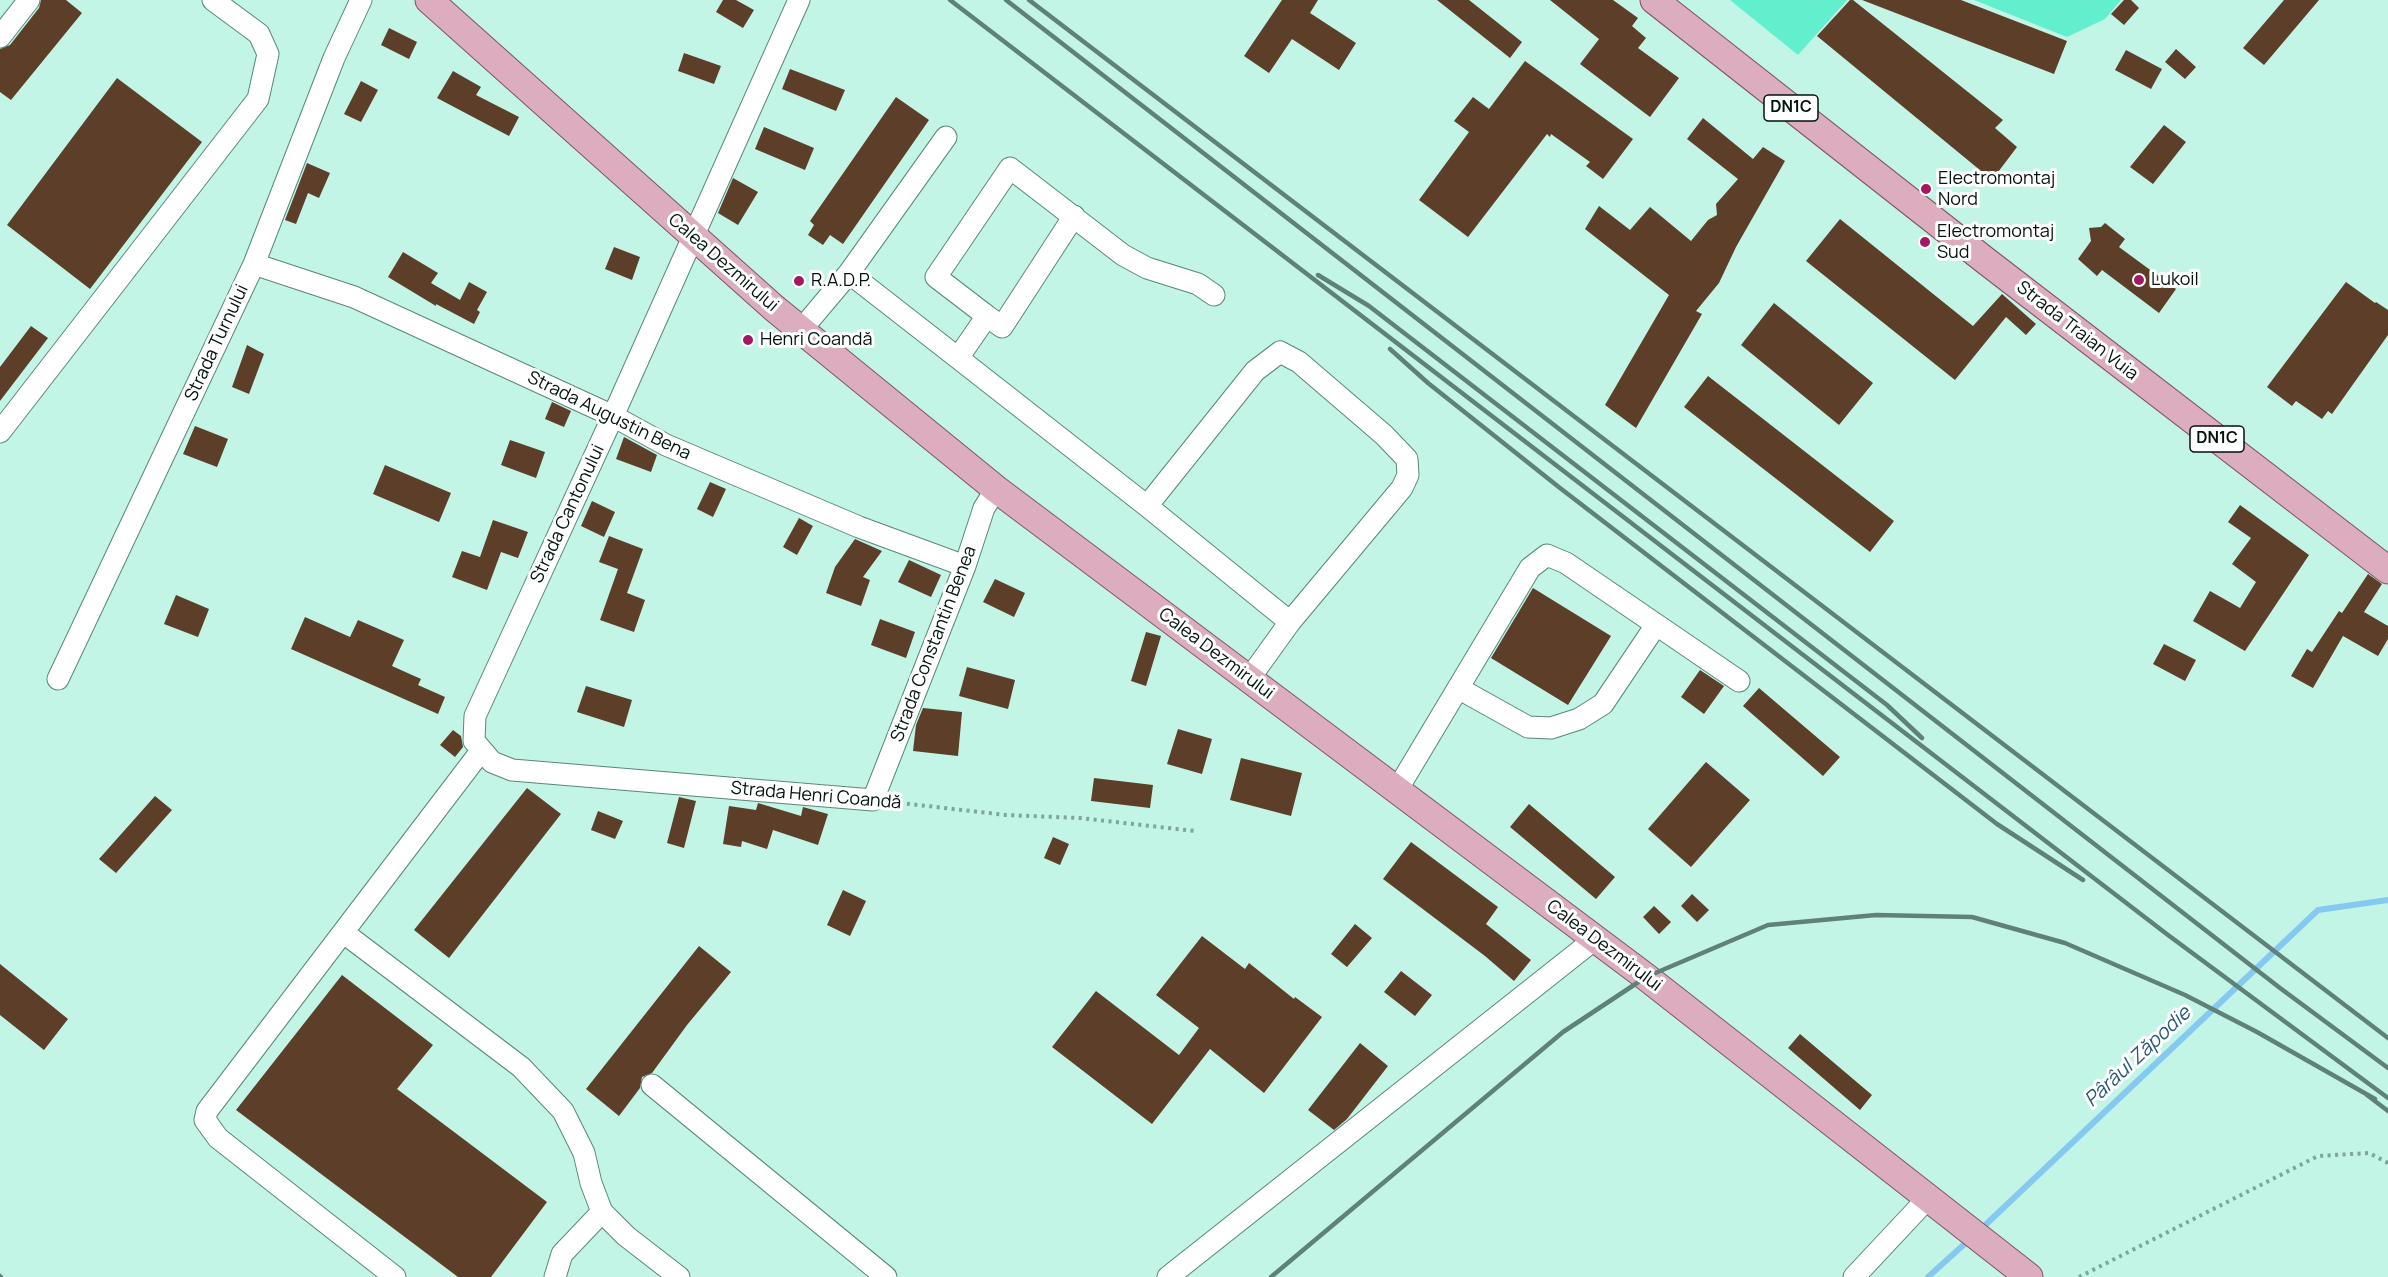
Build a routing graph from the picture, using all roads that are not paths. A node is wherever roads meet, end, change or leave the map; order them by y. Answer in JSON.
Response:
{"nodes":[{"id":1,"x":29,"y":0,"type":"edge"},
{"id":2,"x":213,"y":0,"type":"edge"},
{"id":3,"x":361,"y":0,"type":"edge"},
{"id":4,"x":429,"y":0,"type":"edge"},
{"id":5,"x":1654,"y":0,"type":"edge"},
{"id":6,"x":796,"y":8,"type":"edge"},
{"id":7,"x":0,"y":37,"type":"edge"},
{"id":8,"x":946,"y":137,"type":"dead end"},
{"id":9,"x":1074,"y":216,"type":"junction"},
{"id":10,"x":693,"y":238,"type":"junction"},
{"id":11,"x":254,"y":264,"type":"junction"},
{"id":12,"x":849,"y":273,"type":"junction"},
{"id":13,"x":1214,"y":295,"type":"dead end"},
{"id":14,"x":987,"y":316,"type":"junction"},
{"id":15,"x":801,"y":330,"type":"junction"},
{"id":16,"x":958,"y":358,"type":"junction"},
{"id":17,"x":613,"y":416,"type":"junction"},
{"id":18,"x":0,"y":432,"type":"edge"},
{"id":19,"x":996,"y":489,"type":"junction"},
{"id":20,"x":1147,"y":506,"type":"junction"},
{"id":21,"x":965,"y":566,"type":"junction"},
{"id":22,"x":2388,"y":570,"type":"edge"},
{"id":23,"x":1290,"y":622,"type":"junction"},
{"id":24,"x":1656,"y":625,"type":"junction"},
{"id":25,"x":58,"y":679,"type":"dead end"},
{"id":26,"x":1249,"y":679,"type":"junction"},
{"id":27,"x":1739,"y":681,"type":"dead end"},
{"id":28,"x":1458,"y":688,"type":"junction"},
{"id":29,"x":481,"y":751,"type":"junction"},
{"id":30,"x":1397,"y":790,"type":"junction"},
{"id":31,"x":873,"y":800,"type":"joint"},
{"id":32,"x":344,"y":933,"type":"junction"},
{"id":33,"x":1595,"y":939,"type":"junction"},
{"id":34,"x":652,"y":1085,"type":"dead end"},
{"id":35,"x":1931,"y":1201,"type":"junction"},
{"id":36,"x":602,"y":1212,"type":"junction"},
{"id":37,"x":395,"y":1277,"type":"edge"},
{"id":38,"x":555,"y":1277,"type":"edge"},
{"id":39,"x":679,"y":1277,"type":"edge"},
{"id":40,"x":886,"y":1277,"type":"edge"},
{"id":41,"x":1168,"y":1277,"type":"edge"},
{"id":42,"x":1854,"y":1277,"type":"edge"},
{"id":43,"x":2029,"y":1277,"type":"edge"}],
"edges":[{"from":1,"to":7,"type":"street"},
{"from":2,"to":18,"type":"street"},
{"from":3,"to":11,"type":"street","name":"Strada Turnului"},
{"from":4,"to":10,"type":"main road","name":"Calea Dezmirului"},
{"from":5,"to":22,"type":"main road","name":"Strada Traian Vuia","number":"DN1C"},
{"from":6,"to":10,"type":"street","name":"Strada Cantonului"},
{"from":8,"to":12,"type":"street"},
{"from":9,"to":13,"type":"street"},
{"from":9,"to":14,"type":"street"},
{"from":9,"to":14,"type":"street"},
{"from":10,"to":15,"type":"main road","name":"Calea Dezmirului"},
{"from":10,"to":17,"type":"street","name":"Strada Cantonului"},
{"from":11,"to":17,"type":"street","name":"Strada Augustin Bena"},
{"from":11,"to":25,"type":"street","name":"Strada Turnului"},
{"from":12,"to":15,"type":"street"},
{"from":12,"to":16,"type":"street"},
{"from":14,"to":16,"type":"street"},
{"from":15,"to":19,"type":"main road","name":"Calea Dezmirului"},
{"from":16,"to":20,"type":"street"},
{"from":17,"to":21,"type":"street","name":"Strada Augustin Bena"},
{"from":17,"to":29,"type":"street","name":"Strada Cantonului"},
{"from":19,"to":21,"type":"street","name":"Strada Constantin Benea"},
{"from":19,"to":26,"type":"main road","name":"Calea Dezmirului"},
{"from":20,"to":23,"type":"street"},
{"from":20,"to":23,"type":"street"},
{"from":21,"to":31,"type":"street","name":"Strada Constantin Benea"},
{"from":23,"to":26,"type":"street"},
{"from":24,"to":27,"type":"street"},
{"from":24,"to":28,"type":"street"},
{"from":24,"to":28,"type":"street"},
{"from":26,"to":30,"type":"main road","name":"Calea Dezmirului"},
{"from":28,"to":30,"type":"street"},
{"from":29,"to":31,"type":"street","name":"Strada Henri Coandă"},
{"from":29,"to":32,"type":"street"},
{"from":30,"to":33,"type":"main road","name":"Calea Dezmirului"},
{"from":32,"to":36,"type":"street"},
{"from":32,"to":37,"type":"street"},
{"from":33,"to":35,"type":"main road","name":"Calea Dezmirului"},
{"from":33,"to":41,"type":"street"},
{"from":34,"to":40,"type":"street"},
{"from":35,"to":42,"type":"street"},
{"from":35,"to":43,"type":"main road","name":"Calea Dezmirului"},
{"from":36,"to":38,"type":"street"},
{"from":36,"to":39,"type":"street"}]}
